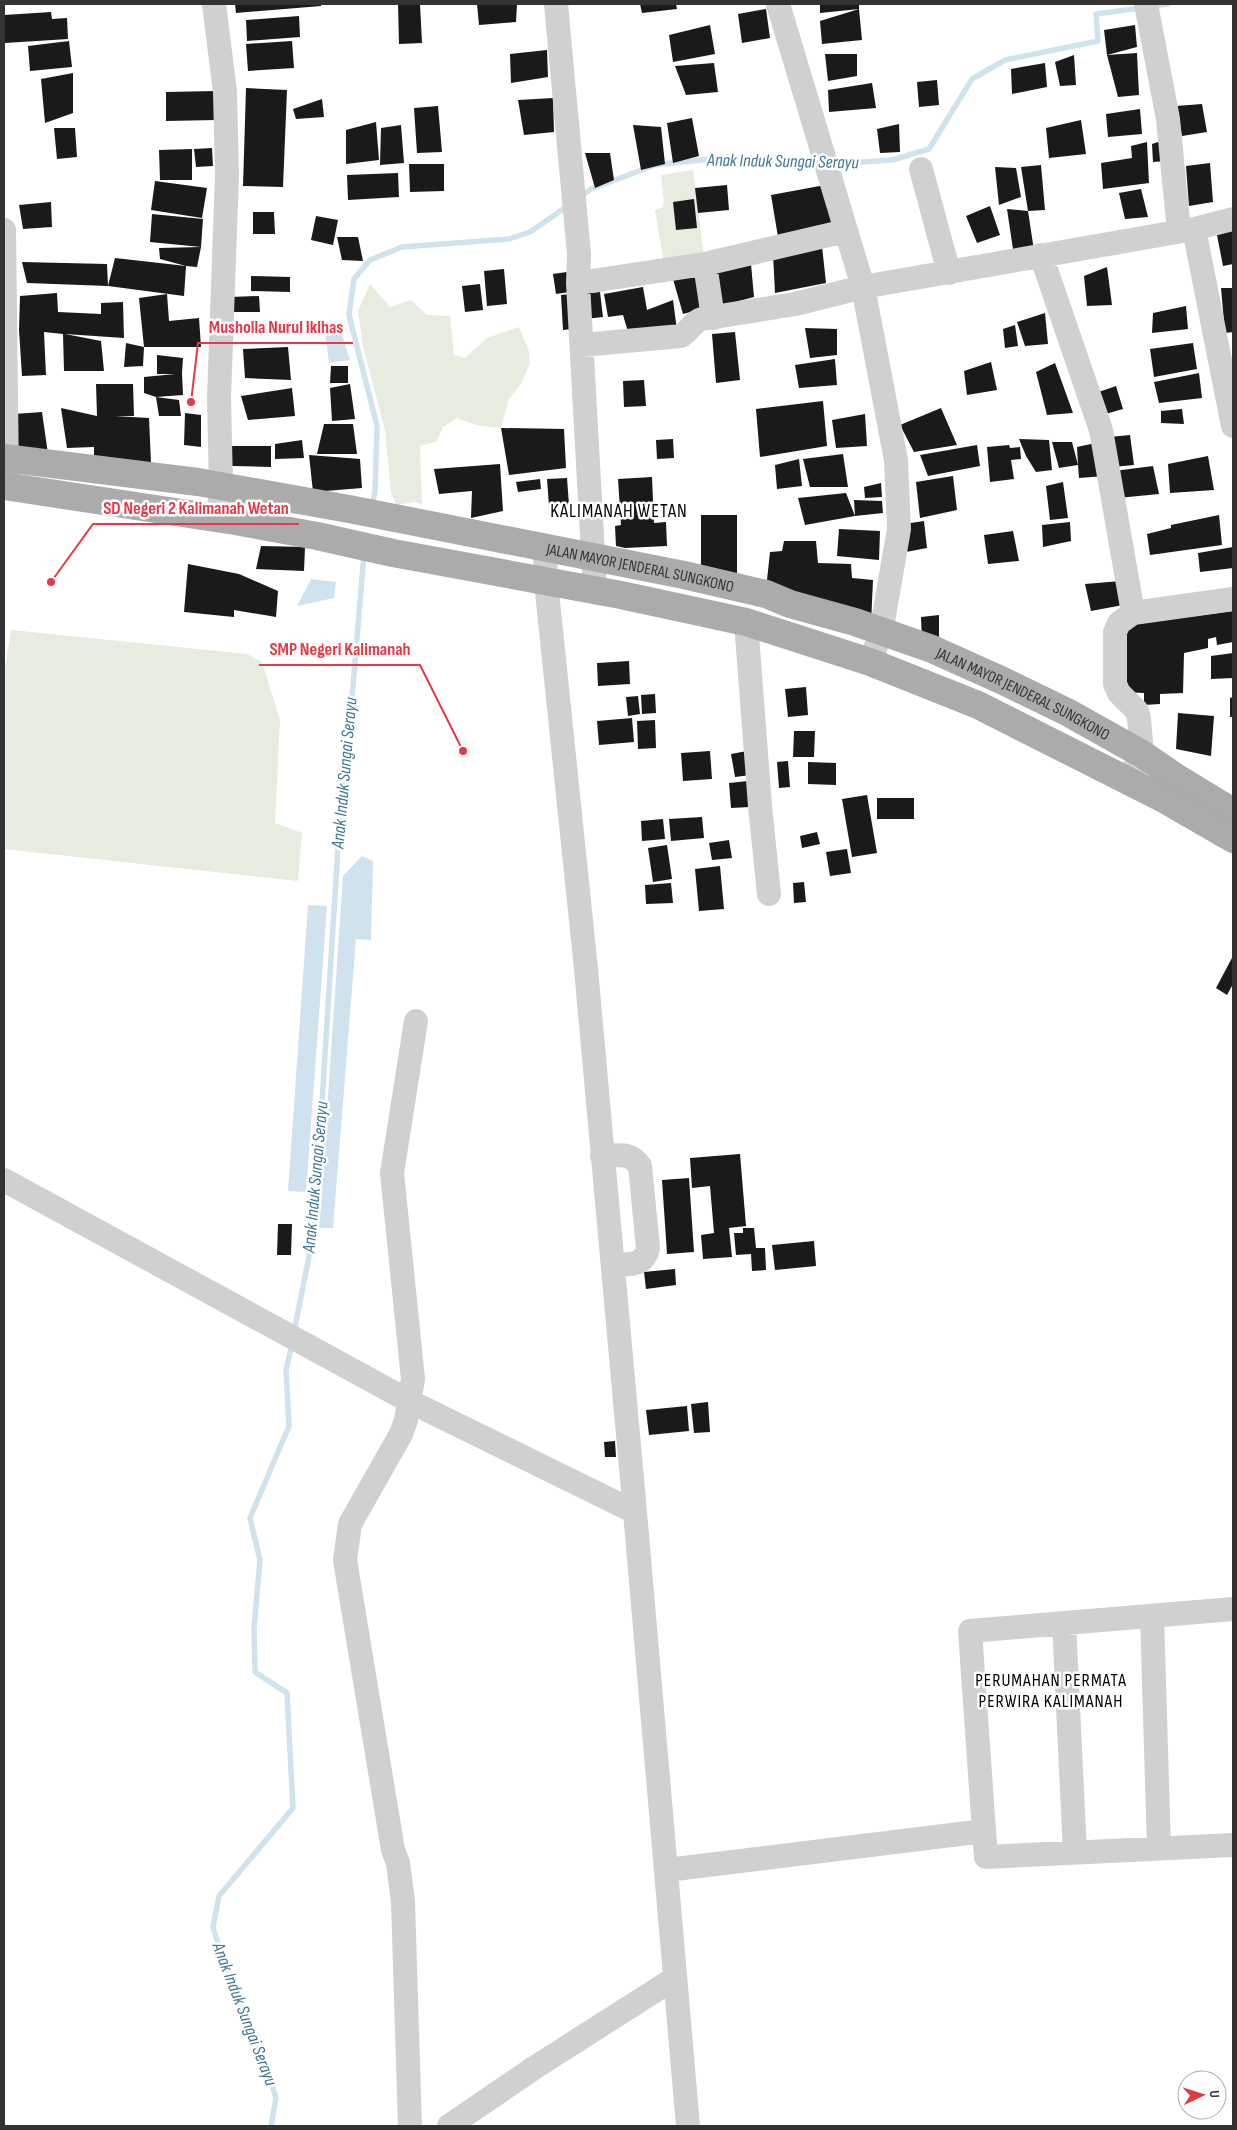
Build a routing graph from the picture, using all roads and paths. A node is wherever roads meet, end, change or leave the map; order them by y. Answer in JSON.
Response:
{"nodes":[{"id":1,"x":214,"y":4,"type":"edge"},
{"id":2,"x":556,"y":4,"type":"edge"},
{"id":3,"x":778,"y":4,"type":"edge"},
{"id":4,"x":1147,"y":13,"type":"edge"},
{"id":5,"x":921,"y":169,"type":"dead end"},
{"id":6,"x":1233,"y":219,"type":"edge"},
{"id":7,"x":4,"y":230,"type":"edge"},
{"id":8,"x":1187,"y":230,"type":"junction"},
{"id":9,"x":846,"y":231,"type":"junction"},
{"id":10,"x":1041,"y":255,"type":"junction"},
{"id":11,"x":706,"y":264,"type":"junction"},
{"id":12,"x":949,"y":273,"type":"junction"},
{"id":13,"x":578,"y":283,"type":"junction"},
{"id":14,"x":863,"y":287,"type":"junction"},
{"id":15,"x":713,"y":318,"type":"junction"},
{"id":16,"x":582,"y":345,"type":"junction"},
{"id":17,"x":1233,"y":426,"type":"edge"},
{"id":18,"x":6,"y":458,"type":"edge"},
{"id":19,"x":5,"y":486,"type":"edge"},
{"id":20,"x":221,"y":486,"type":"junction"},
{"id":21,"x":218,"y":518,"type":"junction"},
{"id":22,"x":545,"y":547,"type":"junction"},
{"id":23,"x":594,"y":556,"type":"junction"},
{"id":24,"x":546,"y":582,"type":"junction"},
{"id":25,"x":595,"y":590,"type":"junction"},
{"id":26,"x":1233,"y":599,"type":"edge"},
{"id":27,"x":1133,"y":613,"type":"junction"},
{"id":28,"x":746,"y":622,"type":"junction"},
{"id":29,"x":881,"y":633,"type":"junction"},
{"id":30,"x":870,"y":662,"type":"junction"},
{"id":31,"x":1142,"y":754,"type":"junction"},
{"id":32,"x":1127,"y":781,"type":"junction"},
{"id":33,"x":1233,"y":812,"type":"edge"},
{"id":34,"x":1233,"y":839,"type":"edge"},
{"id":35,"x":769,"y":894,"type":"dead end"},
{"id":36,"x":416,"y":1021,"type":"dead end"},
{"id":37,"x":602,"y":1156,"type":"junction"},
{"id":38,"x":4,"y":1180,"type":"edge"},
{"id":39,"x":613,"y":1265,"type":"junction"},
{"id":40,"x":409,"y":1401,"type":"junction"},
{"id":41,"x":634,"y":1512,"type":"junction"},
{"id":42,"x":1233,"y":1609,"type":"edge"},
{"id":43,"x":1152,"y":1616,"type":"junction"},
{"id":44,"x":1064,"y":1623,"type":"junction"},
{"id":45,"x":984,"y":1831,"type":"junction"},
{"id":46,"x":1233,"y":1845,"type":"edge"},
{"id":47,"x":1159,"y":1848,"type":"junction"},
{"id":48,"x":1075,"y":1853,"type":"junction"},
{"id":49,"x":667,"y":1870,"type":"junction"},
{"id":50,"x":675,"y":1978,"type":"junction"},
{"id":51,"x":410,"y":2126,"type":"edge"},
{"id":52,"x":449,"y":2126,"type":"edge"},
{"id":53,"x":688,"y":2126,"type":"edge"}],
"edges":[{"from":1,"to":20,"type":"street"},
{"from":2,"to":13,"type":"street"},
{"from":3,"to":9,"type":"street"},
{"from":4,"to":8,"type":"street"},
{"from":5,"to":12,"type":"street"},
{"from":6,"to":8,"type":"street"},
{"from":7,"to":18,"type":"street"},
{"from":8,"to":10,"type":"street"},
{"from":8,"to":17,"type":"street"},
{"from":9,"to":11,"type":"street"},
{"from":9,"to":14,"type":"street"},
{"from":10,"to":12,"type":"street"},
{"from":10,"to":27,"type":"street"},
{"from":11,"to":13,"type":"street"},
{"from":11,"to":15,"type":"street"},
{"from":12,"to":14,"type":"street"},
{"from":13,"to":16,"type":"street"},
{"from":14,"to":15,"type":"street"},
{"from":14,"to":29,"type":"street"},
{"from":15,"to":16,"type":"street"},
{"from":16,"to":23,"type":"street"},
{"from":18,"to":19,"type":"street"},
{"from":18,"to":20,"type":"main road","name":"JALAN MAYOR JENDERAL SUNGKONO"},
{"from":19,"to":21,"type":"main road","name":"JALAN MAYOR JENDERAL SUNGKONO"},
{"from":20,"to":21,"type":"street"},
{"from":20,"to":22,"type":"main road","name":"JALAN MAYOR JENDERAL SUNGKONO"},
{"from":21,"to":24,"type":"main road","name":"JALAN MAYOR JENDERAL SUNGKONO"},
{"from":22,"to":23,"type":"main road","name":"JALAN MAYOR JENDERAL SUNGKONO"},
{"from":22,"to":24,"type":"street"},
{"from":23,"to":25,"type":"street"},
{"from":23,"to":29,"type":"main road","name":"JALAN MAYOR JENDERAL SUNGKONO"},
{"from":24,"to":25,"type":"main road","name":"JALAN MAYOR JENDERAL SUNGKONO"},
{"from":24,"to":37,"type":"street"},
{"from":25,"to":28,"type":"main road","name":"JALAN MAYOR JENDERAL SUNGKONO"},
{"from":26,"to":27,"type":"street"},
{"from":27,"to":31,"type":"street"},
{"from":28,"to":30,"type":"main road","name":"JALAN MAYOR JENDERAL SUNGKONO"},
{"from":28,"to":35,"type":"street"},
{"from":29,"to":30,"type":"street"},
{"from":29,"to":31,"type":"main road","name":"JALAN MAYOR JENDERAL SUNGKONO"},
{"from":30,"to":32,"type":"main road","name":"JALAN MAYOR JENDERAL SUNGKONO"},
{"from":31,"to":32,"type":"street"},
{"from":31,"to":33,"type":"main road","name":"JALAN MAYOR JENDERAL SUNGKONO"},
{"from":32,"to":34,"type":"main road","name":"JALAN MAYOR JENDERAL SUNGKONO"},
{"from":36,"to":40,"type":"street"},
{"from":37,"to":39,"type":"street"},
{"from":37,"to":39,"type":"street"},
{"from":38,"to":40,"type":"street"},
{"from":39,"to":41,"type":"street"},
{"from":40,"to":41,"type":"street"},
{"from":40,"to":51,"type":"street"},
{"from":41,"to":49,"type":"street"},
{"from":42,"to":43,"type":"street"},
{"from":43,"to":44,"type":"street"},
{"from":43,"to":47,"type":"street"},
{"from":44,"to":45,"type":"street"},
{"from":44,"to":48,"type":"street"},
{"from":45,"to":48,"type":"street"},
{"from":45,"to":49,"type":"street"},
{"from":46,"to":47,"type":"street"},
{"from":47,"to":48,"type":"street"},
{"from":49,"to":50,"type":"street"},
{"from":50,"to":52,"type":"street"},
{"from":50,"to":53,"type":"street"}]}
